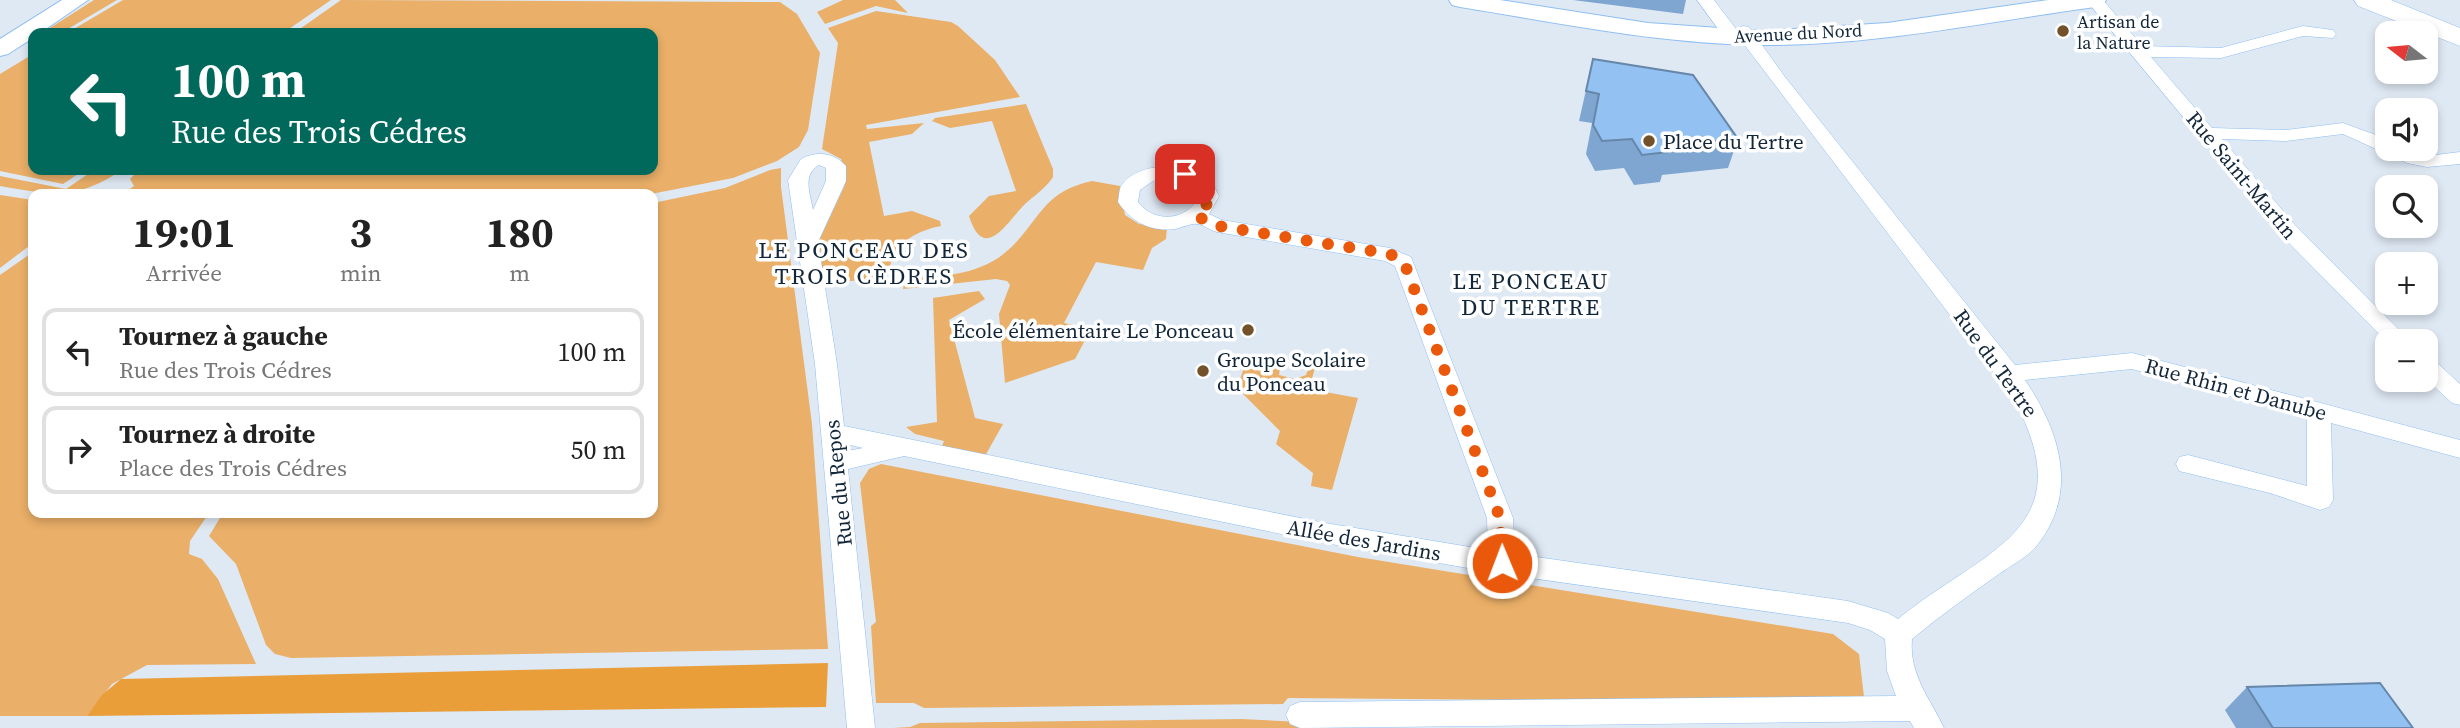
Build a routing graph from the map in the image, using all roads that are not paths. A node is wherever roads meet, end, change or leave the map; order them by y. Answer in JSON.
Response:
{"nodes":[{"id":1,"x":77,"y":0,"type":"edge"},
{"id":2,"x":1460,"y":0,"type":"edge"},
{"id":3,"x":1496,"y":0,"type":"edge"},
{"id":4,"x":1705,"y":0,"type":"edge"},
{"id":5,"x":2051,"y":0,"type":"edge"},
{"id":6,"x":2095,"y":0,"type":"edge"},
{"id":7,"x":2367,"y":0,"type":"edge"},
{"id":8,"x":2408,"y":0,"type":"edge"},
{"id":9,"x":2460,"y":21,"type":"edge"},
{"id":10,"x":33,"y":28,"type":"edge"},
{"id":11,"x":28,"y":31,"type":"edge"},
{"id":12,"x":1738,"y":34,"type":"junction"},
{"id":13,"x":2327,"y":34,"type":"dead end"},
{"id":14,"x":2460,"y":38,"type":"edge"},
{"id":15,"x":0,"y":49,"type":"edge"},
{"id":16,"x":2137,"y":51,"type":"junction"},
{"id":17,"x":2206,"y":133,"type":"junction"},
{"id":18,"x":2460,"y":158,"type":"edge"},
{"id":19,"x":1196,"y":215,"type":"dead end"},
{"id":20,"x":809,"y":239,"type":"dead end"},
{"id":21,"x":2387,"y":329,"type":"edge"},
{"id":22,"x":2009,"y":374,"type":"junction"},
{"id":23,"x":2438,"y":377,"type":"edge"},
{"id":24,"x":2460,"y":397,"type":"edge"},
{"id":25,"x":2319,"y":411,"type":"junction"},
{"id":26,"x":2460,"y":449,"type":"edge"},
{"id":27,"x":834,"y":450,"type":"junction"},
{"id":28,"x":2188,"y":464,"type":"dead end"},
{"id":29,"x":1502,"y":563,"type":"junction"},
{"id":30,"x":1899,"y":634,"type":"junction"},
{"id":31,"x":1300,"y":715,"type":"dead end"},
{"id":32,"x":1923,"y":718,"type":"edge"},
{"id":33,"x":861,"y":728,"type":"edge"}],
"edges":[{"from":1,"to":10,"type":"street"},
{"from":2,"to":12,"type":"street","name":"Avenue du Nord"},
{"from":3,"to":12,"type":"street","name":"Avenue du Nord"},
{"from":4,"to":12,"type":"street","name":"Rue du Tertre"},
{"from":5,"to":12,"type":"street","name":"Avenue du Nord"},
{"from":6,"to":12,"type":"street","name":"Avenue du Nord"},
{"from":6,"to":16,"type":"street","name":"Rue Saint-Martin"},
{"from":7,"to":14,"type":"main road"},
{"from":8,"to":9,"type":"main road"},
{"from":11,"to":15,"type":"street"},
{"from":12,"to":22,"type":"street","name":"Rue du Tertre"},
{"from":13,"to":16,"type":"street"},
{"from":16,"to":17,"type":"street","name":"Rue Saint-Martin"},
{"from":17,"to":18,"type":"street"},
{"from":17,"to":21,"type":"street","name":"Rue Saint-Martin"},
{"from":19,"to":29,"type":"street"},
{"from":20,"to":27,"type":"street","name":"Rue du Repos"},
{"from":22,"to":25,"type":"street","name":"Rue Rhin et Danube"},
{"from":22,"to":30,"type":"street","name":"Rue du Tertre"},
{"from":23,"to":24,"type":"street"},
{"from":25,"to":26,"type":"street","name":"Rue Rhin et Danube"},
{"from":25,"to":28,"type":"street"},
{"from":27,"to":29,"type":"street","name":"Allée des Jardins"},
{"from":27,"to":33,"type":"street","name":"Rue du Repos"},
{"from":29,"to":30,"type":"street","name":"Allée des Jardins"},
{"from":30,"to":32,"type":"street"},
{"from":31,"to":32,"type":"street"}]}
